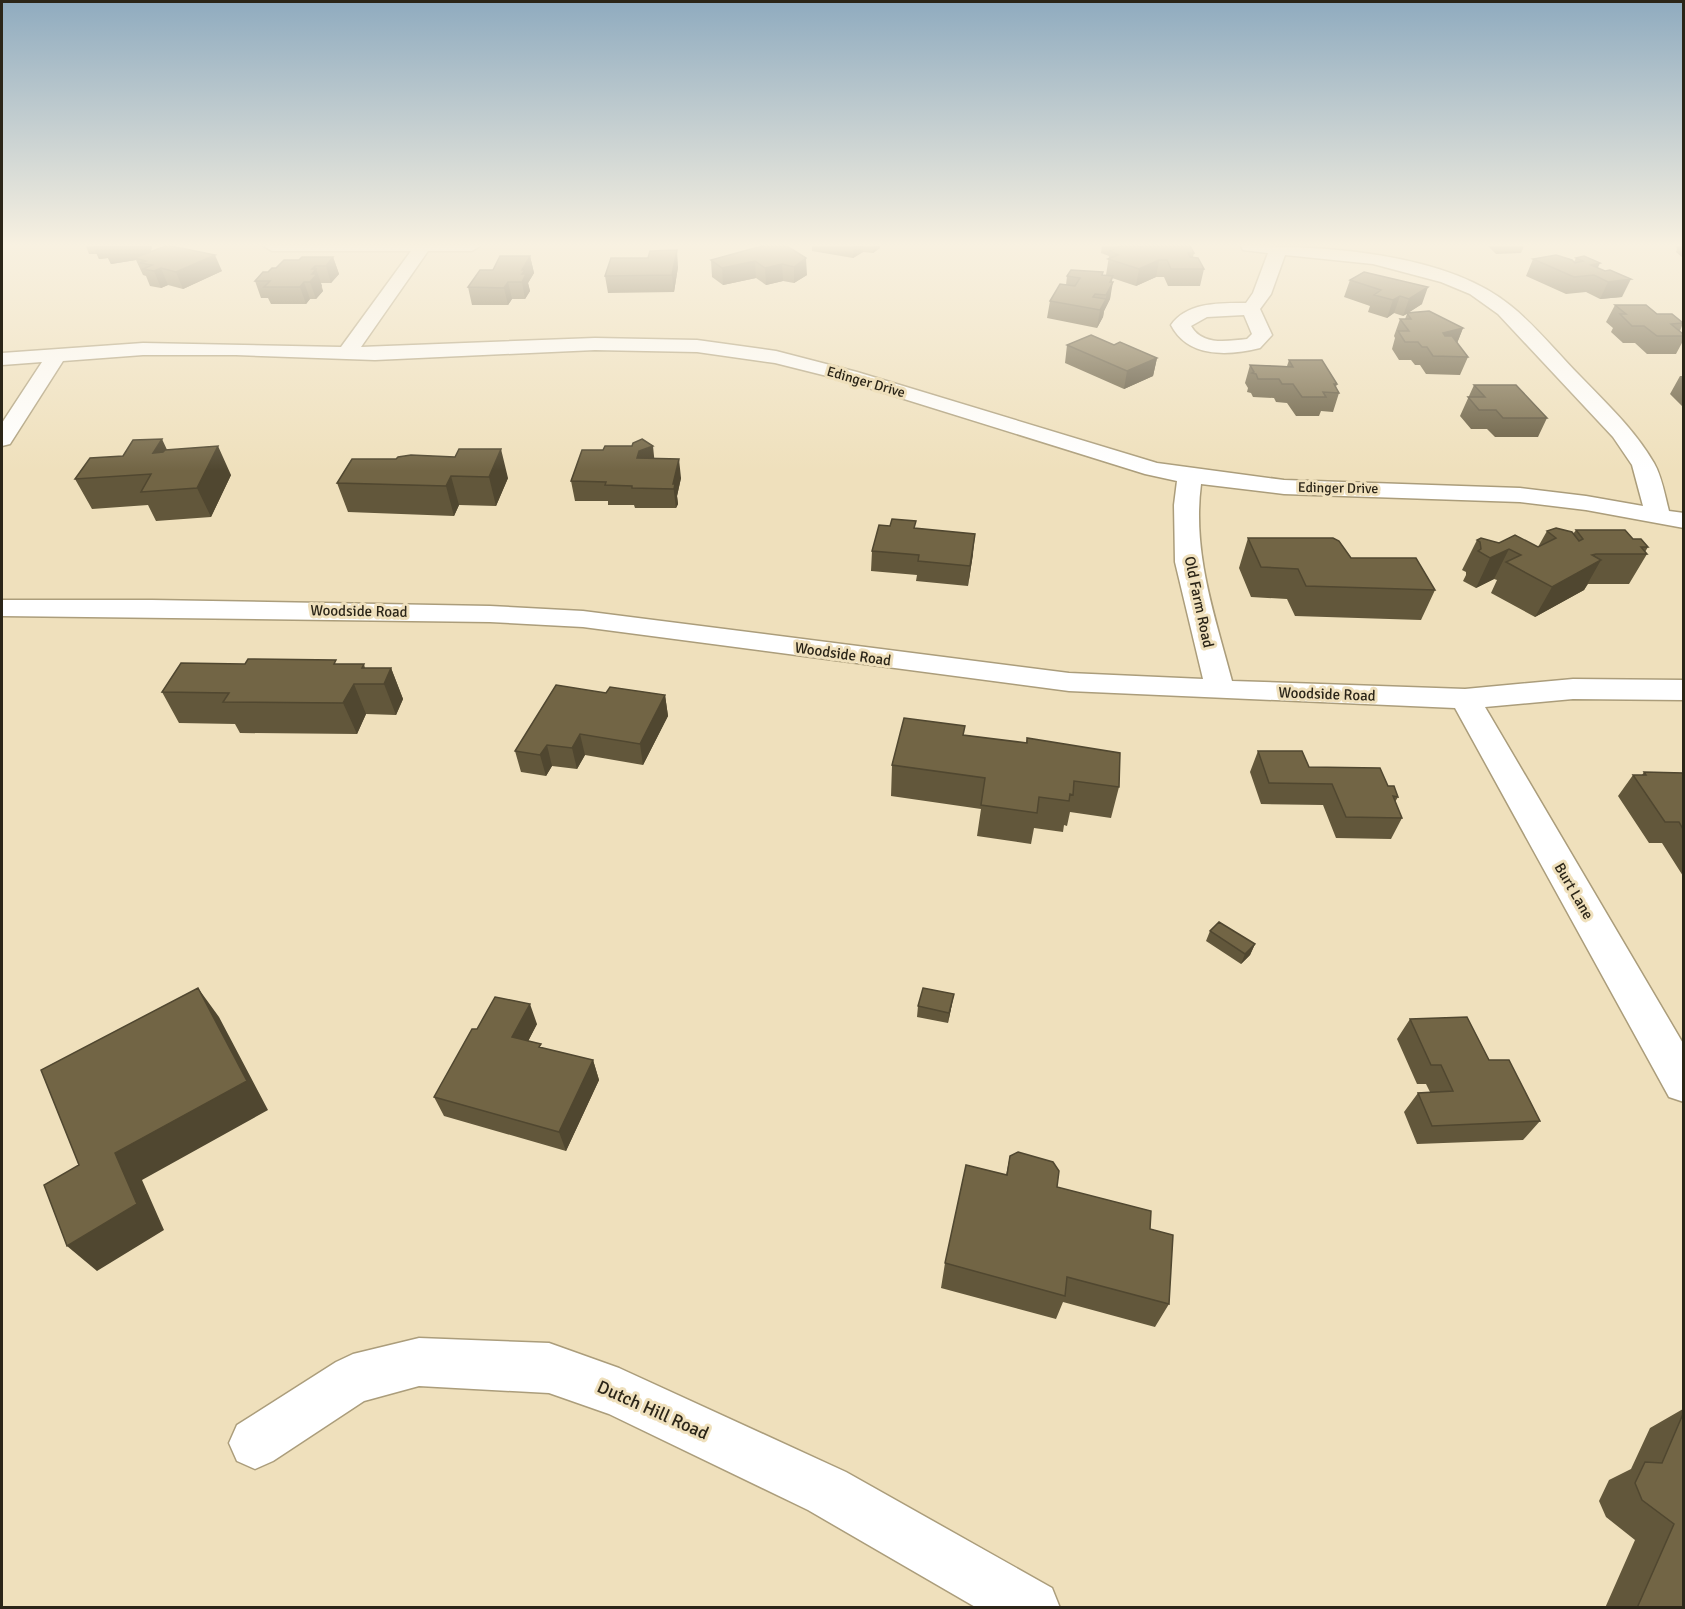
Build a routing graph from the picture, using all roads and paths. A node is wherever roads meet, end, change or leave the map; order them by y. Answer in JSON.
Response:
{"nodes":[{"id":1,"x":370,"y":321,"type":"edge"},
{"id":2,"x":1516,"y":321,"type":"edge"},
{"id":3,"x":388,"y":334,"type":"dead end"},
{"id":4,"x":347,"y":353,"type":"junction"},
{"id":5,"x":57,"y":354,"type":"junction"},
{"id":6,"x":375,"y":354,"type":"junction"},
{"id":7,"x":2,"y":359,"type":"edge"},
{"id":8,"x":2,"y":439,"type":"edge"},
{"id":9,"x":1190,"y":476,"type":"junction"},
{"id":10,"x":1658,"y":515,"type":"junction"},
{"id":11,"x":1683,"y":521,"type":"edge"},
{"id":12,"x":2,"y":608,"type":"edge"},
{"id":13,"x":1220,"y":690,"type":"junction"},
{"id":14,"x":1683,"y":690,"type":"edge"},
{"id":15,"x":1465,"y":699,"type":"junction"},
{"id":16,"x":1683,"y":1084,"type":"edge"},
{"id":17,"x":255,"y":1443,"type":"dead end"},
{"id":18,"x":1032,"y":1608,"type":"edge"}],
"edges":[{"from":1,"to":4,"type":"street"},
{"from":2,"to":10,"type":"street"},
{"from":3,"to":6,"type":"street"},
{"from":4,"to":5,"type":"street","name":"Edinger Drive"},
{"from":4,"to":6,"type":"street","name":"Edinger Drive"},
{"from":5,"to":7,"type":"street","name":"Edinger Drive"},
{"from":5,"to":8,"type":"street"},
{"from":6,"to":9,"type":"street","name":"Edinger Drive"},
{"from":9,"to":10,"type":"street","name":"Edinger Drive"},
{"from":9,"to":13,"type":"street","name":"Old Farm Road"},
{"from":10,"to":11,"type":"street","name":"Edinger Drive"},
{"from":12,"to":13,"type":"street","name":"Woodside Road"},
{"from":13,"to":15,"type":"street","name":"Woodside Road"},
{"from":14,"to":15,"type":"street","name":"Woodside Road"},
{"from":15,"to":16,"type":"street","name":"Burt Lane"},
{"from":17,"to":18,"type":"street","name":"Dutch Hill Road"}]}
